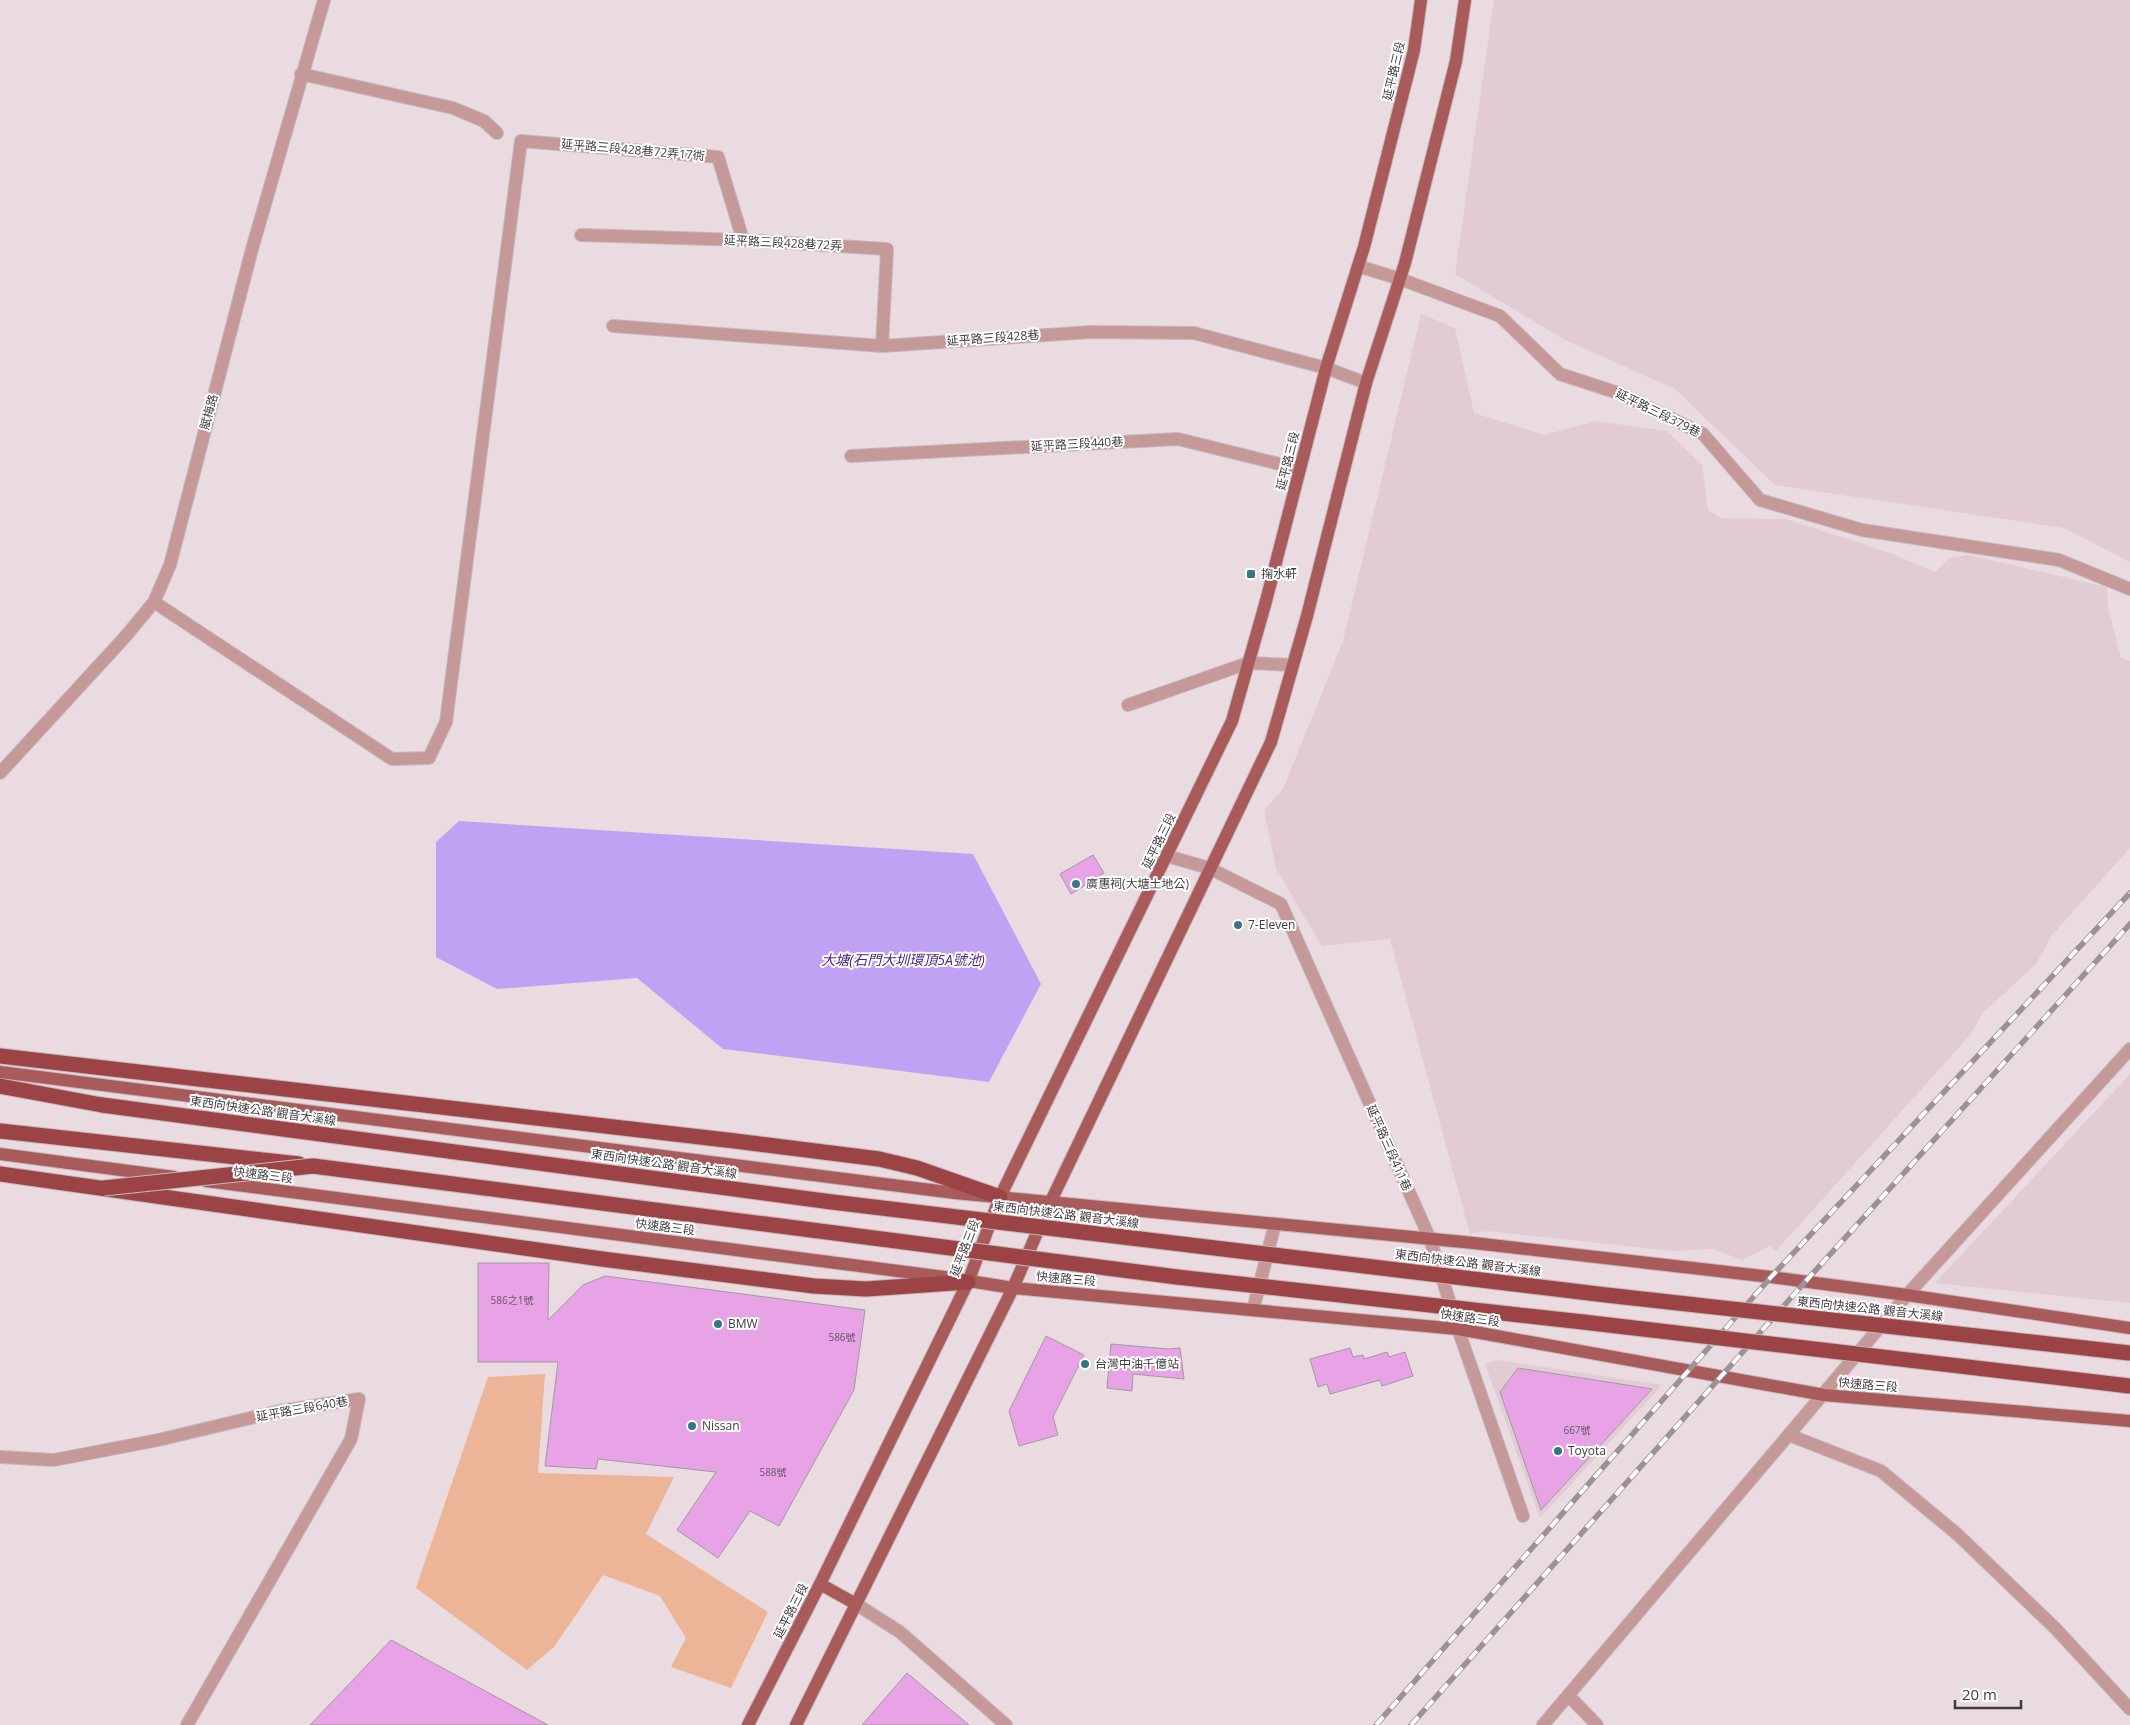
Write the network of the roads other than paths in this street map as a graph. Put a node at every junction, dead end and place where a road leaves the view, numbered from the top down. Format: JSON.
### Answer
{"nodes":[{"id":1,"x":324,"y":0,"type":"edge"},
{"id":2,"x":1421,"y":0,"type":"edge"},
{"id":3,"x":1465,"y":0,"type":"edge"},
{"id":4,"x":301,"y":74,"type":"junction"},
{"id":5,"x":497,"y":133,"type":"dead end"},
{"id":6,"x":581,"y":235,"type":"dead end"},
{"id":7,"x":743,"y":240,"type":"junction"},
{"id":8,"x":1358,"y":266,"type":"junction"},
{"id":9,"x":1400,"y":279,"type":"junction"},
{"id":10,"x":613,"y":326,"type":"dead end"},
{"id":11,"x":882,"y":346,"type":"junction"},
{"id":12,"x":1326,"y":368,"type":"junction"},
{"id":13,"x":1366,"y":383,"type":"junction"},
{"id":14,"x":851,"y":456,"type":"dead end"},
{"id":15,"x":1300,"y":469,"type":"junction"},
{"id":16,"x":2130,"y":589,"type":"edge"},
{"id":17,"x":154,"y":602,"type":"junction"},
{"id":18,"x":1248,"y":663,"type":"junction"},
{"id":19,"x":1293,"y":664,"type":"junction"},
{"id":20,"x":1128,"y":705,"type":"dead end"},
{"id":21,"x":0,"y":773,"type":"edge"},
{"id":22,"x":1167,"y":856,"type":"junction"},
{"id":23,"x":1209,"y":868,"type":"junction"},
{"id":24,"x":2130,"y":1049,"type":"edge"},
{"id":25,"x":0,"y":1056,"type":"edge"},
{"id":26,"x":0,"y":1072,"type":"edge"},
{"id":27,"x":0,"y":1086,"type":"edge"},
{"id":28,"x":0,"y":1094,"type":"edge"},
{"id":29,"x":102,"y":1105,"type":"junction"},
{"id":30,"x":0,"y":1131,"type":"edge"},
{"id":31,"x":0,"y":1154,"type":"edge"},
{"id":32,"x":313,"y":1166,"type":"junction"},
{"id":33,"x":0,"y":1174,"type":"edge"},
{"id":34,"x":104,"y":1188,"type":"junction"},
{"id":35,"x":1000,"y":1197,"type":"junction"},
{"id":36,"x":1050,"y":1202,"type":"junction"},
{"id":37,"x":1274,"y":1224,"type":"junction"},
{"id":38,"x":1430,"y":1239,"type":"junction"},
{"id":39,"x":968,"y":1282,"type":"junction"},
{"id":40,"x":1013,"y":1288,"type":"junction"},
{"id":41,"x":1907,"y":1295,"type":"junction"},
{"id":42,"x":1253,"y":1310,"type":"junction"},
{"id":43,"x":2130,"y":1328,"type":"edge"},
{"id":44,"x":1458,"y":1329,"type":"junction"},
{"id":45,"x":2130,"y":1354,"type":"edge"},
{"id":46,"x":2130,"y":1386,"type":"edge"},
{"id":47,"x":1824,"y":1395,"type":"junction"},
{"id":48,"x":2130,"y":1421,"type":"edge"},
{"id":49,"x":1789,"y":1435,"type":"junction"},
{"id":50,"x":0,"y":1457,"type":"edge"},
{"id":51,"x":1523,"y":1516,"type":"dead end"},
{"id":52,"x":820,"y":1584,"type":"junction"},
{"id":53,"x":856,"y":1604,"type":"junction"},
{"id":54,"x":1568,"y":1695,"type":"junction"},
{"id":55,"x":2130,"y":1708,"type":"edge"},
{"id":56,"x":187,"y":1725,"type":"edge"},
{"id":57,"x":748,"y":1725,"type":"edge"},
{"id":58,"x":796,"y":1725,"type":"edge"},
{"id":59,"x":1006,"y":1725,"type":"edge"},
{"id":60,"x":1543,"y":1725,"type":"edge"},
{"id":61,"x":1597,"y":1725,"type":"edge"}],
"edges":[{"from":1,"to":4,"type":"street","name":"賦梅路"},
{"from":2,"to":8,"type":"main road","name":"延平路三段"},
{"from":3,"to":9,"type":"main road"},
{"from":4,"to":5,"type":"street"},
{"from":4,"to":17,"type":"street","name":"賦梅路"},
{"from":6,"to":7,"type":"street","name":"延平路三段428巷72弄"},
{"from":7,"to":11,"type":"street","name":"延平路三段428巷72弄"},
{"from":7,"to":17,"type":"street","name":"延平路三段428巷72弄17衖"},
{"from":8,"to":9,"type":"street","name":"延平路三段379巷"},
{"from":8,"to":12,"type":"main road","name":"延平路三段"},
{"from":9,"to":13,"type":"main road"},
{"from":9,"to":16,"type":"street","name":"延平路三段379巷"},
{"from":10,"to":11,"type":"street","name":"延平路三段428巷"},
{"from":11,"to":12,"type":"street","name":"延平路三段428巷"},
{"from":12,"to":13,"type":"street","name":"延平路三段428巷"},
{"from":12,"to":15,"type":"main road","name":"延平路三段"},
{"from":13,"to":19,"type":"main road"},
{"from":14,"to":15,"type":"street","name":"延平路三段440巷"},
{"from":15,"to":18,"type":"main road","name":"延平路三段"},
{"from":17,"to":21,"type":"street","name":"賦梅路"},
{"from":18,"to":19,"type":"street"},
{"from":18,"to":20,"type":"street"},
{"from":18,"to":22,"type":"main road","name":"延平路三段"},
{"from":19,"to":23,"type":"main road"},
{"from":22,"to":23,"type":"street","name":"延平路三段411巷"},
{"from":22,"to":35,"type":"main road","name":"延平路三段"},
{"from":23,"to":36,"type":"main road"},
{"from":23,"to":38,"type":"street","name":"延平路三段411巷"},
{"from":24,"to":41,"type":"street"},
{"from":25,"to":35,"type":"highway"},
{"from":26,"to":35,"type":"main road"},
{"from":27,"to":29,"type":"highway"},
{"from":28,"to":29,"type":"highway","name":"東西向快速公路 觀音大溪線"},
{"from":29,"to":45,"type":"highway","name":"東西向快速公路 觀音大溪線","bridge":true},
{"from":30,"to":32,"type":"highway","bridge":true},
{"from":31,"to":39,"type":"main road","name":"快速路三段"},
{"from":32,"to":34,"type":"highway","bridge":true},
{"from":32,"to":46,"type":"highway","bridge":true},
{"from":33,"to":34,"type":"highway"},
{"from":34,"to":39,"type":"highway","bridge":true},
{"from":35,"to":36,"type":"main road"},
{"from":35,"to":39,"type":"main road","name":"延平路三段"},
{"from":36,"to":37,"type":"main road"},
{"from":36,"to":40,"type":"main road"},
{"from":37,"to":38,"type":"main road"},
{"from":37,"to":42,"type":"street"},
{"from":38,"to":41,"type":"main road"},
{"from":38,"to":44,"type":"street","name":"延平路三段411巷"},
{"from":39,"to":40,"type":"main road","name":"快速路三段"},
{"from":39,"to":52,"type":"main road","name":"延平路三段"},
{"from":40,"to":42,"type":"main road","name":"快速路三段"},
{"from":40,"to":53,"type":"main road"},
{"from":41,"to":43,"type":"main road"},
{"from":41,"to":47,"type":"street"},
{"from":42,"to":44,"type":"main road","name":"快速路三段"},
{"from":44,"to":47,"type":"main road","name":"快速路三段"},
{"from":44,"to":51,"type":"street","name":"延平路三段411巷"},
{"from":47,"to":48,"type":"main road","name":"快速路三段"},
{"from":47,"to":49,"type":"street"},
{"from":49,"to":54,"type":"street"},
{"from":49,"to":55,"type":"street"},
{"from":50,"to":56,"type":"street","name":"延平路三段640巷"},
{"from":52,"to":53,"type":"main road"},
{"from":52,"to":57,"type":"main road","name":"延平路三段"},
{"from":53,"to":58,"type":"main road"},
{"from":53,"to":59,"type":"street"},
{"from":54,"to":60,"type":"street"},
{"from":54,"to":61,"type":"street"}]}
